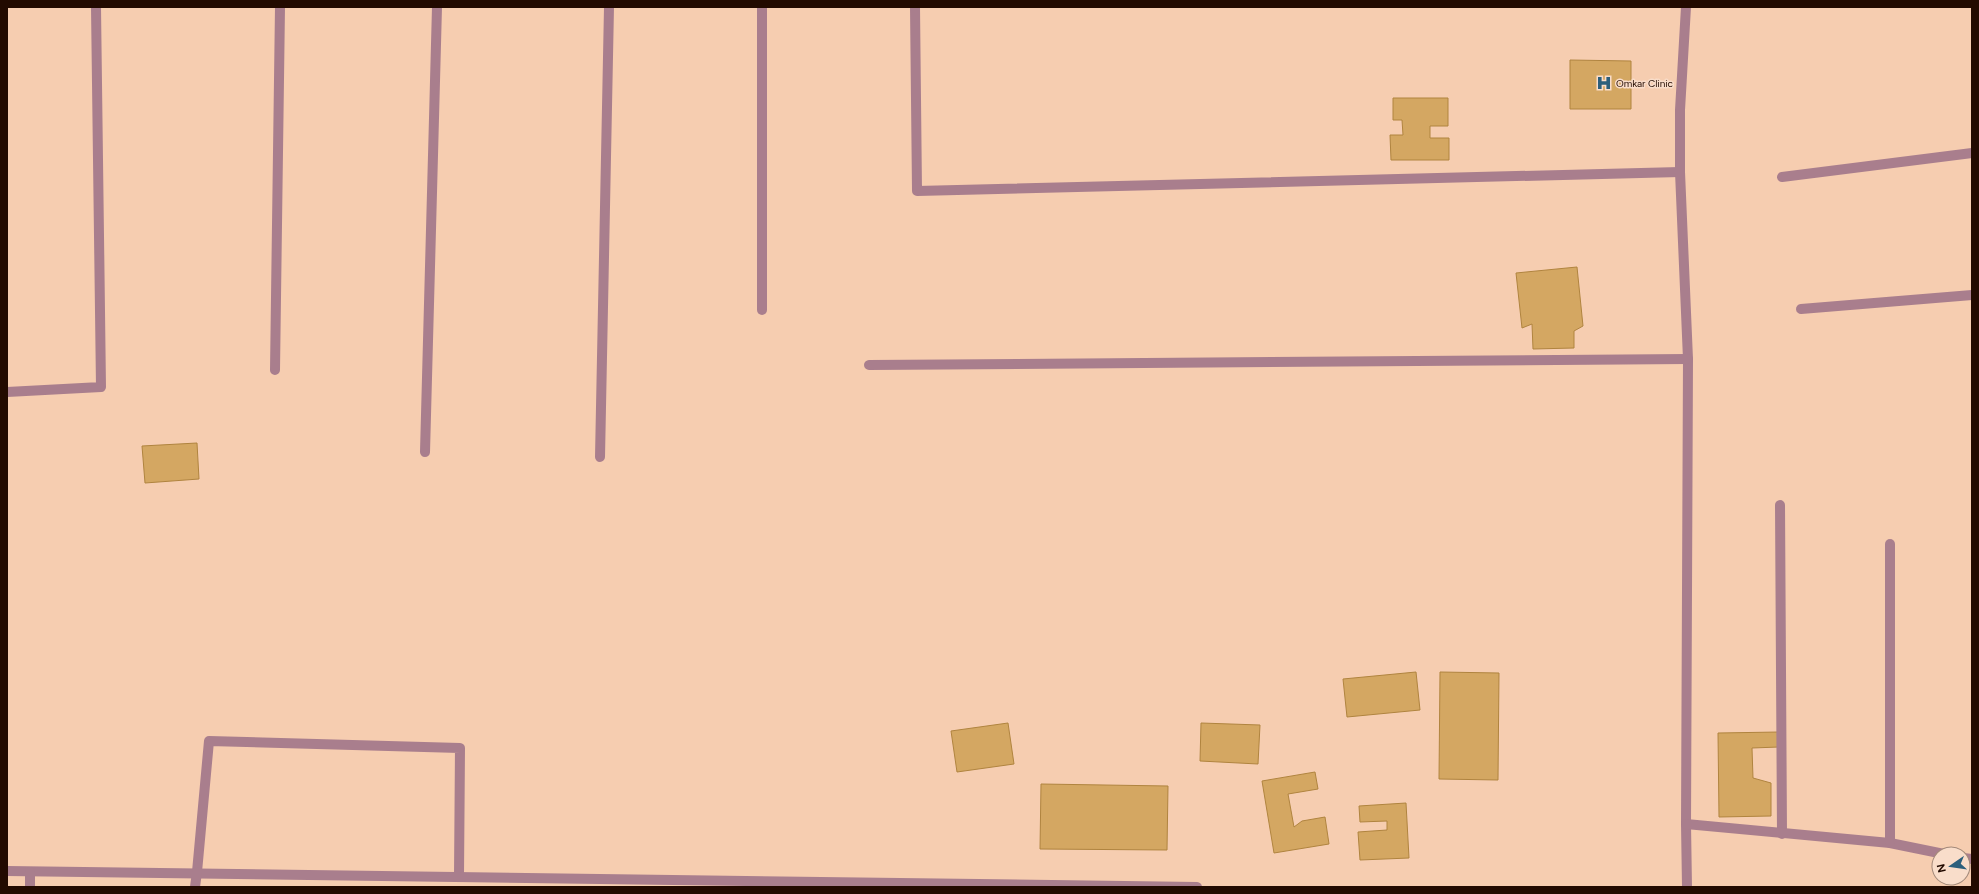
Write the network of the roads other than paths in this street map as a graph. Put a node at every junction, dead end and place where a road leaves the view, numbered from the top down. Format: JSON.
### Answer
{"nodes":[{"id":1,"x":96,"y":7,"type":"edge"},
{"id":2,"x":280,"y":7,"type":"edge"},
{"id":3,"x":437,"y":7,"type":"edge"},
{"id":4,"x":609,"y":7,"type":"edge"},
{"id":5,"x":762,"y":7,"type":"edge"},
{"id":6,"x":915,"y":7,"type":"edge"},
{"id":7,"x":1686,"y":7,"type":"edge"},
{"id":8,"x":1972,"y":154,"type":"edge"},
{"id":9,"x":1680,"y":172,"type":"junction"},
{"id":10,"x":1782,"y":177,"type":"dead end"},
{"id":11,"x":1972,"y":295,"type":"edge"},
{"id":12,"x":1801,"y":309,"type":"dead end"},
{"id":13,"x":762,"y":310,"type":"dead end"},
{"id":14,"x":1688,"y":359,"type":"junction"},
{"id":15,"x":869,"y":365,"type":"dead end"},
{"id":16,"x":275,"y":370,"type":"dead end"},
{"id":17,"x":7,"y":392,"type":"edge"},
{"id":18,"x":425,"y":452,"type":"dead end"},
{"id":19,"x":600,"y":457,"type":"dead end"},
{"id":20,"x":1780,"y":505,"type":"dead end"},
{"id":21,"x":1890,"y":544,"type":"dead end"},
{"id":22,"x":1686,"y":824,"type":"junction"},
{"id":23,"x":1782,"y":834,"type":"junction"},
{"id":24,"x":1890,"y":843,"type":"junction"},
{"id":25,"x":1931,"y":851,"type":"edge"},
{"id":26,"x":7,"y":871,"type":"edge"},
{"id":27,"x":30,"y":872,"type":"junction"},
{"id":28,"x":196,"y":872,"type":"junction"},
{"id":29,"x":459,"y":876,"type":"junction"},
{"id":30,"x":526,"y":882,"type":"edge"},
{"id":31,"x":876,"y":885,"type":"edge"},
{"id":32,"x":30,"y":887,"type":"edge"},
{"id":33,"x":196,"y":887,"type":"edge"},
{"id":34,"x":1196,"y":887,"type":"edge"},
{"id":35,"x":1687,"y":887,"type":"edge"}],
"edges":[{"from":1,"to":17,"type":"street"},
{"from":2,"to":16,"type":"street"},
{"from":3,"to":18,"type":"street"},
{"from":4,"to":19,"type":"street"},
{"from":5,"to":13,"type":"street"},
{"from":6,"to":9,"type":"street"},
{"from":7,"to":9,"type":"street"},
{"from":8,"to":10,"type":"street"},
{"from":9,"to":14,"type":"street"},
{"from":11,"to":12,"type":"street"},
{"from":14,"to":15,"type":"street"},
{"from":14,"to":22,"type":"street"},
{"from":20,"to":23,"type":"street"},
{"from":21,"to":24,"type":"street"},
{"from":22,"to":23,"type":"street"},
{"from":22,"to":35,"type":"street"},
{"from":23,"to":24,"type":"street"},
{"from":24,"to":25,"type":"street"},
{"from":26,"to":27,"type":"street"},
{"from":27,"to":28,"type":"street"},
{"from":27,"to":32,"type":"street"},
{"from":28,"to":29,"type":"street"},
{"from":28,"to":29,"type":"street"},
{"from":28,"to":33,"type":"street"},
{"from":29,"to":30,"type":"street"},
{"from":30,"to":31,"type":"street"},
{"from":31,"to":34,"type":"street"}]}
